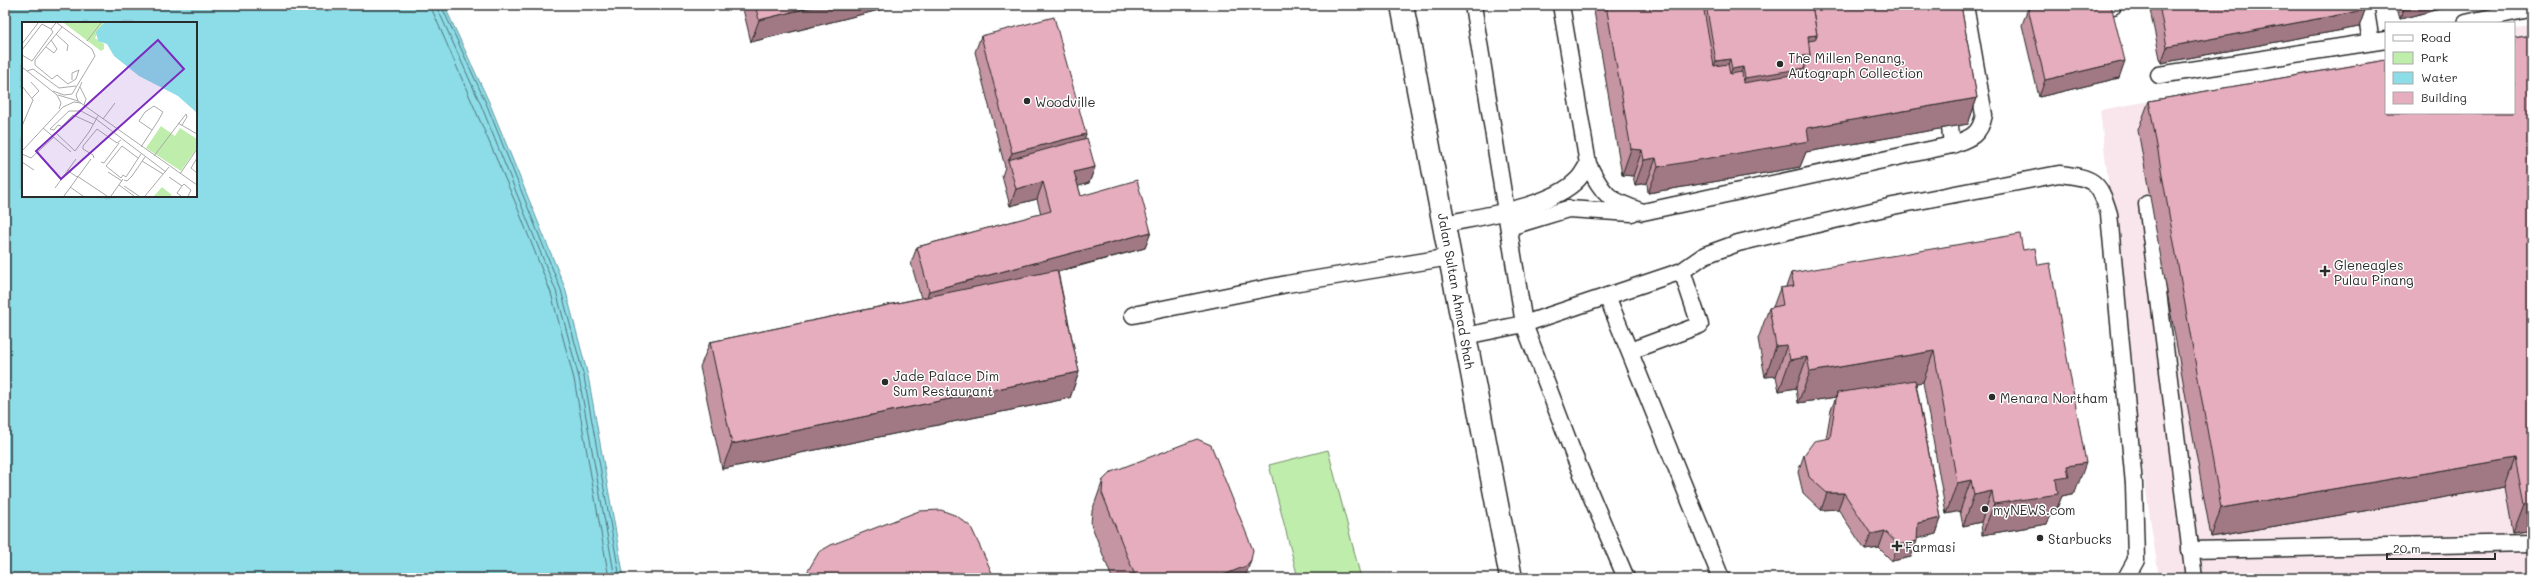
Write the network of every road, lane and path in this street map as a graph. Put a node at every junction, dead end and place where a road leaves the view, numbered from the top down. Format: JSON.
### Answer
{"nodes":[{"id":1,"x":1402,"y":5,"type":"edge"},
{"id":2,"x":1473,"y":5,"type":"edge"},
{"id":3,"x":1561,"y":5,"type":"edge"},
{"id":4,"x":1966,"y":5,"type":"edge"},
{"id":5,"x":2365,"y":5,"type":"edge"},
{"id":6,"x":2532,"y":8,"type":"edge"},
{"id":7,"x":2470,"y":22,"type":"edge"},
{"id":8,"x":2379,"y":41,"type":"edge"},
{"id":9,"x":2159,"y":75,"type":"dead end"},
{"id":10,"x":1950,"y":127,"type":"edge"},
{"id":11,"x":1952,"y":145,"type":"junction"},
{"id":12,"x":1588,"y":164,"type":"junction"},
{"id":13,"x":2147,"y":204,"type":"dead end"},
{"id":14,"x":1506,"y":211,"type":"junction"},
{"id":15,"x":1643,"y":212,"type":"junction"},
{"id":16,"x":1445,"y":224,"type":"junction"},
{"id":17,"x":1509,"y":227,"type":"junction"},
{"id":18,"x":1450,"y":257,"type":"junction"},
{"id":19,"x":1682,"y":271,"type":"junction"},
{"id":20,"x":1607,"y":296,"type":"junction"},
{"id":21,"x":1133,"y":314,"type":"dead end"},
{"id":22,"x":1524,"y":324,"type":"junction"},
{"id":23,"x":1465,"y":336,"type":"junction"},
{"id":24,"x":1630,"y":351,"type":"junction"},
{"id":25,"x":2532,"y":543,"type":"edge"},
{"id":26,"x":2190,"y":550,"type":"junction"},
{"id":27,"x":2136,"y":560,"type":"junction"},
{"id":28,"x":1511,"y":578,"type":"edge"},
{"id":29,"x":1626,"y":578,"type":"edge"},
{"id":30,"x":1721,"y":578,"type":"edge"},
{"id":31,"x":2126,"y":578,"type":"edge"},
{"id":32,"x":2136,"y":578,"type":"edge"},
{"id":33,"x":2194,"y":578,"type":"edge"}],
"edges":[{"from":1,"to":16,"type":"main road","name":"Jalan Sultan Ahmad Shah"},
{"from":2,"to":14,"type":"lane"},
{"from":3,"to":12,"type":"lane"},
{"from":4,"to":11,"type":"lane"},
{"from":5,"to":8,"type":"lane"},
{"from":6,"to":7,"type":"lane"},
{"from":8,"to":9,"type":"lane"},
{"from":10,"to":11,"type":"lane"},
{"from":11,"to":15,"type":"lane"},
{"from":12,"to":14,"type":"lane"},
{"from":12,"to":15,"type":"lane"},
{"from":13,"to":26,"type":"lane"},
{"from":14,"to":16,"type":"lane"},
{"from":14,"to":17,"type":"lane"},
{"from":15,"to":17,"type":"lane"},
{"from":16,"to":18,"type":"main road","name":"Jalan Sultan Ahmad Shah"},
{"from":17,"to":22,"type":"lane"},
{"from":18,"to":21,"type":"lane"},
{"from":18,"to":23,"type":"main road","name":"Jalan Sultan Ahmad Shah"},
{"from":19,"to":20,"type":"lane"},
{"from":19,"to":24,"type":"lane"},
{"from":19,"to":27,"type":"lane"},
{"from":20,"to":22,"type":"lane"},
{"from":20,"to":24,"type":"lane"},
{"from":22,"to":23,"type":"lane"},
{"from":22,"to":29,"type":"lane"},
{"from":23,"to":28,"type":"main road","name":"Jalan Sultan Ahmad Shah"},
{"from":24,"to":30,"type":"lane"},
{"from":25,"to":26,"type":"lane"},
{"from":26,"to":33,"type":"lane"},
{"from":27,"to":31,"type":"lane"},
{"from":27,"to":32,"type":"lane"}]}
